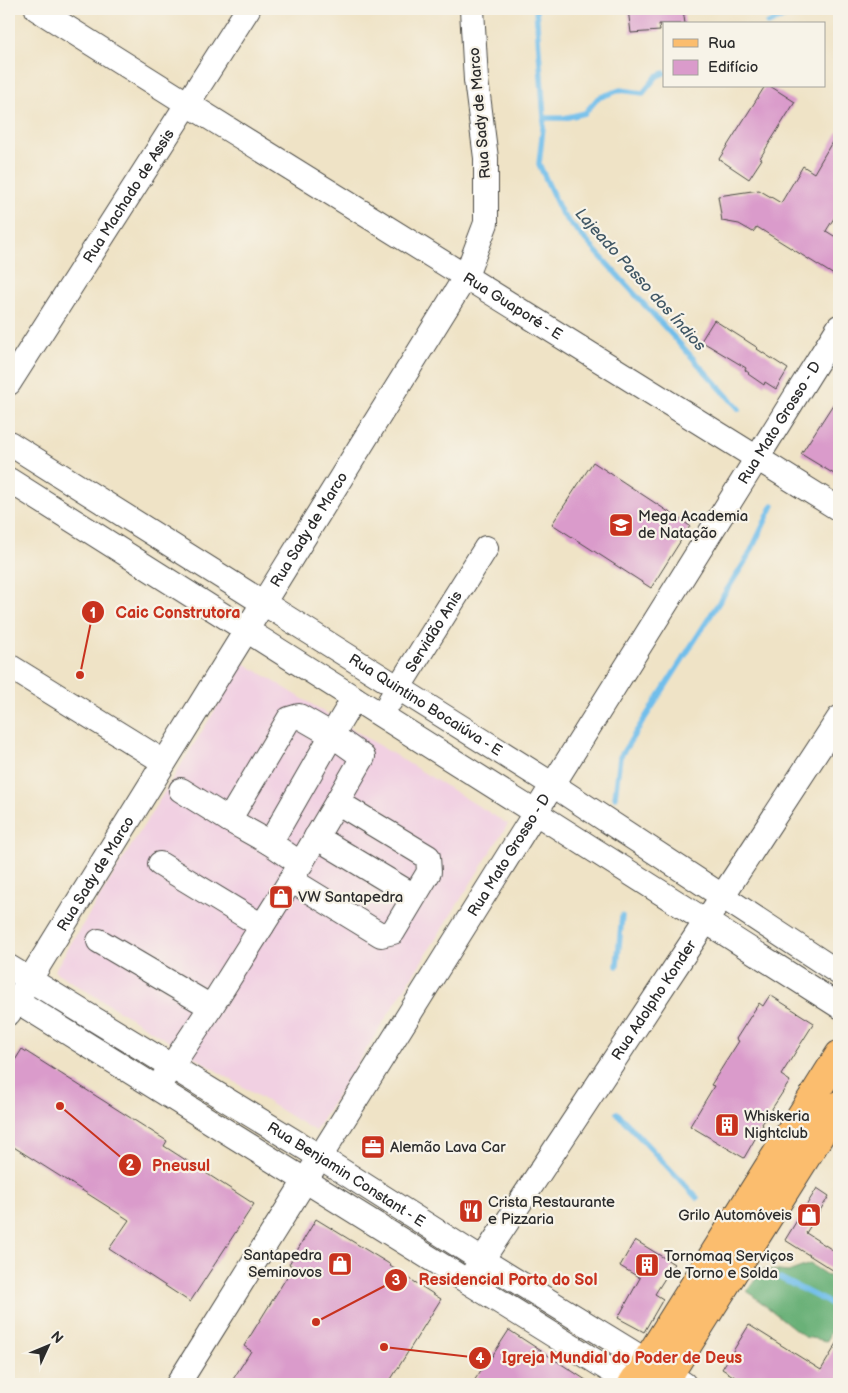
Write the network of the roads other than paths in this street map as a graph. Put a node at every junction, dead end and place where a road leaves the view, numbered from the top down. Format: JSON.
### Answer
{"nodes":[{"id":1,"x":37,"y":9,"type":"edge"},
{"id":2,"x":248,"y":9,"type":"edge"},
{"id":3,"x":472,"y":9,"type":"edge"},
{"id":4,"x":188,"y":104,"type":"junction"},
{"id":5,"x":466,"y":276,"type":"junction"},
{"id":6,"x":839,"y":327,"type":"edge"},
{"id":7,"x":9,"y":382,"type":"edge"},
{"id":8,"x":9,"y":443,"type":"edge"},
{"id":9,"x":758,"y":458,"type":"junction"},
{"id":10,"x":9,"y":480,"type":"edge"},
{"id":11,"x":839,"y":509,"type":"edge"},
{"id":12,"x":127,"y":518,"type":"junction"},
{"id":13,"x":110,"y":545,"type":"junction"},
{"id":14,"x":486,"y":548,"type":"dead end"},
{"id":15,"x":263,"y":603,"type":"junction"},
{"id":16,"x":246,"y":630,"type":"junction"},
{"id":17,"x":9,"y":666,"type":"edge"},
{"id":18,"x":398,"y":688,"type":"junction"},
{"id":19,"x":354,"y":698,"type":"junction"},
{"id":20,"x":381,"y":715,"type":"junction"},
{"id":21,"x":839,"y":718,"type":"edge"},
{"id":22,"x":332,"y":735,"type":"junction"},
{"id":23,"x":164,"y":762,"type":"junction"},
{"id":24,"x":553,"y":785,"type":"junction"},
{"id":25,"x":181,"y":790,"type":"dead end"},
{"id":26,"x":337,"y":802,"type":"junction"},
{"id":27,"x":536,"y":813,"type":"junction"},
{"id":28,"x":229,"y":820,"type":"junction"},
{"id":29,"x":316,"y":837,"type":"junction"},
{"id":30,"x":270,"y":843,"type":"junction"},
{"id":31,"x":160,"y":864,"type":"dead end"},
{"id":32,"x":296,"y":872,"type":"junction"},
{"id":33,"x":414,"y":896,"type":"junction"},
{"id":34,"x":723,"y":896,"type":"junction"},
{"id":35,"x":706,"y":921,"type":"junction"},
{"id":36,"x":262,"y":926,"type":"junction"},
{"id":37,"x":99,"y":941,"type":"dead end"},
{"id":38,"x":9,"y":967,"type":"edge"},
{"id":39,"x":839,"y":973,"type":"edge"},
{"id":40,"x":29,"y":980,"type":"junction"},
{"id":41,"x":11,"y":1003,"type":"edge"},
{"id":42,"x":839,"y":1006,"type":"edge"},
{"id":43,"x":210,"y":1007,"type":"junction"},
{"id":44,"x":839,"y":1056,"type":"edge"},
{"id":45,"x":171,"y":1066,"type":"junction"},
{"id":46,"x":157,"y":1089,"type":"junction"},
{"id":47,"x":839,"y":1105,"type":"edge"},
{"id":48,"x":320,"y":1157,"type":"junction"},
{"id":49,"x":305,"y":1180,"type":"junction"},
{"id":50,"x":482,"y":1260,"type":"junction"},
{"id":51,"x":467,"y":1282,"type":"junction"},
{"id":52,"x":666,"y":1376,"type":"edge"},
{"id":53,"x":178,"y":1384,"type":"edge"},
{"id":54,"x":632,"y":1384,"type":"edge"}],
"edges":[{"from":1,"to":4,"type":"street","name":"Rua Guaporé - E"},
{"from":2,"to":4,"type":"street","name":"Rua Machado de Assis"},
{"from":3,"to":5,"type":"street","name":"Rua Sady de Marco"},
{"from":4,"to":5,"type":"street","name":"Rua Guaporé - E"},
{"from":4,"to":7,"type":"street","name":"Rua Machado de Assis"},
{"from":5,"to":9,"type":"street","name":"Rua Guaporé - E"},
{"from":5,"to":15,"type":"street","name":"Rua Sady de Marco"},
{"from":6,"to":9,"type":"street","name":"Rua Mato Grosso - D"},
{"from":8,"to":12,"type":"street","name":"Rua Quintino Bocaiúva - E"},
{"from":9,"to":11,"type":"street","name":"Rua Guaporé - E"},
{"from":9,"to":24,"type":"street","name":"Rua Mato Grosso - D"},
{"from":10,"to":13,"type":"street"},
{"from":12,"to":13,"type":"street"},
{"from":12,"to":15,"type":"street","name":"Rua Quintino Bocaiúva - E"},
{"from":13,"to":16,"type":"street"},
{"from":14,"to":18,"type":"street","name":"Servidão Anis"},
{"from":15,"to":16,"type":"street","name":"Rua Sady de Marco"},
{"from":15,"to":18,"type":"street","name":"Rua Quintino Bocaiúva - E"},
{"from":16,"to":19,"type":"street"},
{"from":16,"to":23,"type":"street","name":"Rua Sady de Marco"},
{"from":17,"to":23,"type":"street"},
{"from":18,"to":20,"type":"street","name":"Servidão Anis"},
{"from":18,"to":24,"type":"street","name":"Rua Quintino Bocaiúva - E"},
{"from":19,"to":20,"type":"street"},
{"from":19,"to":22,"type":"street"},
{"from":20,"to":27,"type":"street"},
{"from":21,"to":34,"type":"street","name":"Rua Adolpho Konder"},
{"from":22,"to":26,"type":"street"},
{"from":22,"to":28,"type":"street"},
{"from":22,"to":30,"type":"street"},
{"from":23,"to":40,"type":"street","name":"Rua Sady de Marco"},
{"from":24,"to":27,"type":"street","name":"Rua Mato Grosso - D"},
{"from":24,"to":34,"type":"street","name":"Rua Quintino Bocaiúva - E"},
{"from":25,"to":28,"type":"street"},
{"from":26,"to":29,"type":"street"},
{"from":26,"to":33,"type":"street"},
{"from":27,"to":35,"type":"street"},
{"from":27,"to":48,"type":"street","name":"Rua Mato Grosso - D"},
{"from":28,"to":30,"type":"street"},
{"from":29,"to":32,"type":"street"},
{"from":29,"to":33,"type":"street"},
{"from":30,"to":32,"type":"street"},
{"from":31,"to":36,"type":"street"},
{"from":32,"to":33,"type":"street"},
{"from":32,"to":36,"type":"street"},
{"from":34,"to":35,"type":"street","name":"Rua Adolpho Konder"},
{"from":34,"to":39,"type":"street","name":"Rua Quintino Bocaiúva - E"},
{"from":35,"to":42,"type":"street"},
{"from":35,"to":50,"type":"street","name":"Rua Adolpho Konder"},
{"from":36,"to":43,"type":"street"},
{"from":37,"to":43,"type":"street"},
{"from":38,"to":40,"type":"street","name":"Rua Benjamin Constant - E"},
{"from":40,"to":41,"type":"street","name":"Rua Sady de Marco"},
{"from":40,"to":45,"type":"street","name":"Rua Benjamin Constant - E"},
{"from":41,"to":46,"type":"street","name":"Rua Benjamin Constant - E"},
{"from":43,"to":45,"type":"street"},
{"from":44,"to":52,"type":"main road"},
{"from":45,"to":46,"type":"street"},
{"from":45,"to":48,"type":"street","name":"Rua Benjamin Constant - E"},
{"from":46,"to":49,"type":"street","name":"Rua Benjamin Constant - E"},
{"from":47,"to":52,"type":"main road"},
{"from":48,"to":49,"type":"street","name":"Rua Mato Grosso - D"},
{"from":48,"to":50,"type":"street","name":"Rua Benjamin Constant - E"},
{"from":49,"to":51,"type":"street","name":"Rua Benjamin Constant - E"},
{"from":49,"to":53,"type":"street","name":"Rua Mato Grosso - D"},
{"from":50,"to":51,"type":"street","name":"Rua Adolpho Konder"},
{"from":50,"to":52,"type":"street","name":"Rua Benjamin Constant - E"},
{"from":51,"to":54,"type":"street","name":"Rua Benjamin Constant - E"},
{"from":52,"to":54,"type":"main road"}]}
